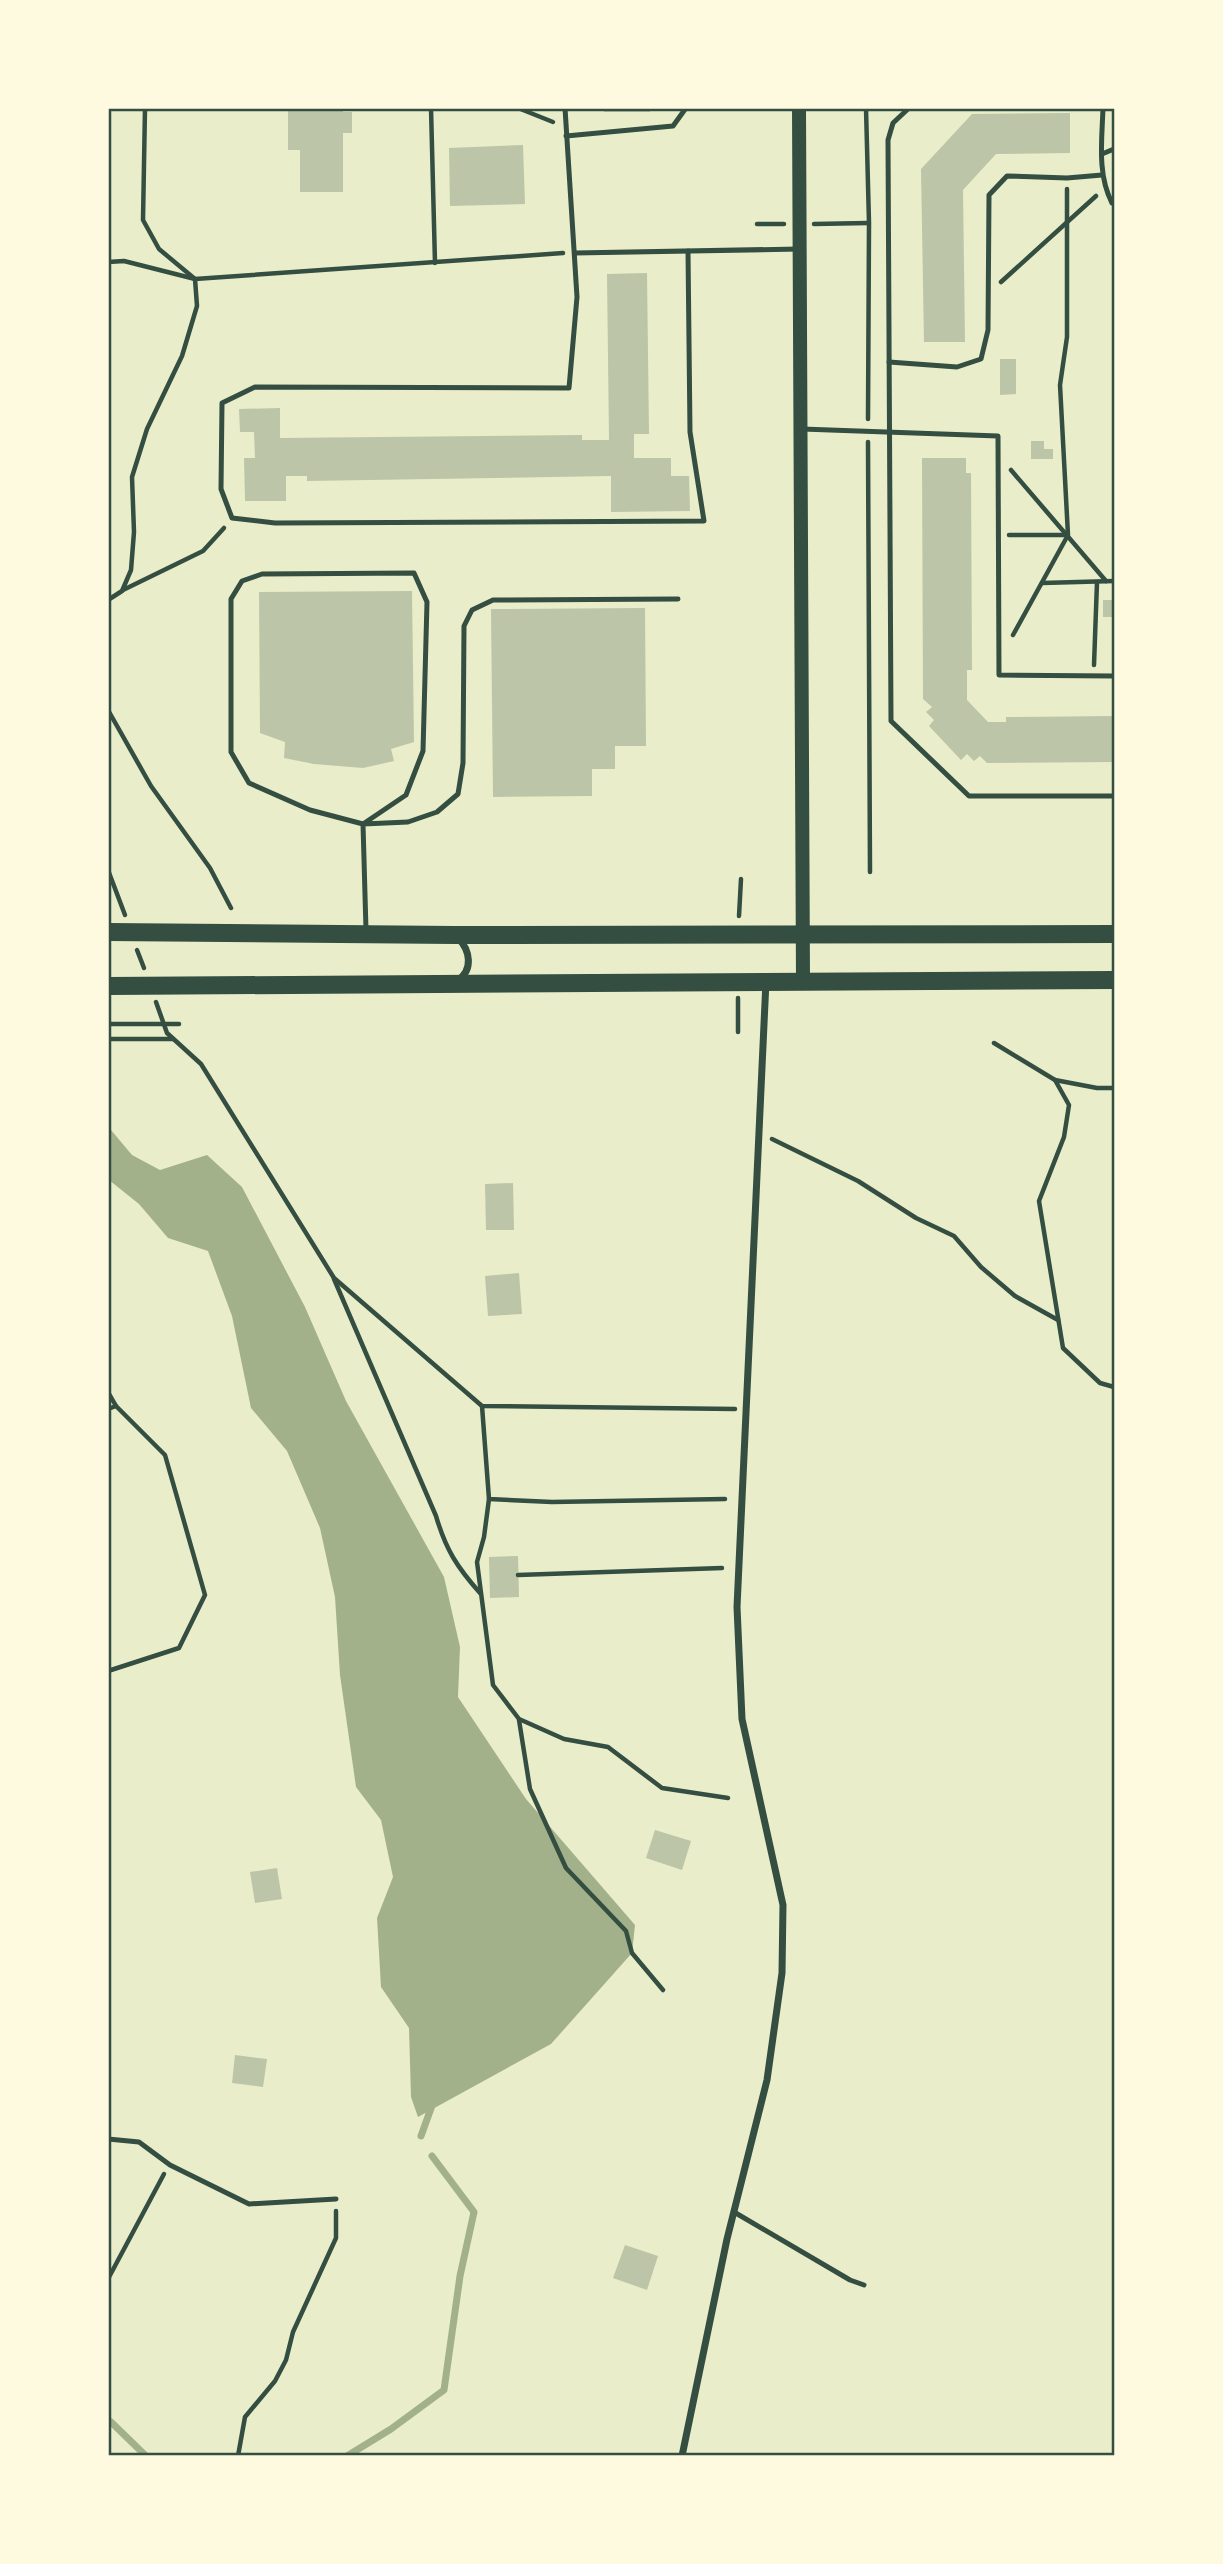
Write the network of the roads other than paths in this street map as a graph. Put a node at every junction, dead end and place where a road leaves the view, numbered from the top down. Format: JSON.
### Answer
{"nodes":[{"id":1,"x":565,"y":108,"type":"edge"},
{"id":2,"x":686,"y":108,"type":"edge"},
{"id":3,"x":799,"y":108,"type":"edge"},
{"id":4,"x":908,"y":108,"type":"edge"},
{"id":5,"x":1102,"y":108,"type":"edge"},
{"id":6,"x":566,"y":136,"type":"junction"},
{"id":7,"x":1115,"y":149,"type":"edge"},
{"id":8,"x":1102,"y":155,"type":"junction"},
{"id":9,"x":1102,"y":175,"type":"junction"},
{"id":10,"x":1112,"y":203,"type":"dead end"},
{"id":11,"x":799,"y":249,"type":"junction"},
{"id":12,"x":688,"y":251,"type":"junction"},
{"id":13,"x":575,"y":253,"type":"junction"},
{"id":14,"x":889,"y":362,"type":"junction"},
{"id":15,"x":800,"y":429,"type":"junction"},
{"id":16,"x":890,"y":431,"type":"junction"},
{"id":17,"x":678,"y":599,"type":"dead end"},
{"id":18,"x":1115,"y":676,"type":"edge"},
{"id":19,"x":1115,"y":796,"type":"edge"},
{"id":20,"x":363,"y":824,"type":"junction"},
{"id":21,"x":108,"y":932,"type":"edge"},
{"id":22,"x":366,"y":933,"type":"junction"},
{"id":23,"x":803,"y":934,"type":"junction"},
{"id":24,"x":1115,"y":934,"type":"edge"},
{"id":25,"x":455,"y":935,"type":"junction"},
{"id":26,"x":1115,"y":980,"type":"edge"},
{"id":27,"x":766,"y":981,"type":"junction"},
{"id":28,"x":803,"y":981,"type":"junction"},
{"id":29,"x":453,"y":983,"type":"junction"},
{"id":30,"x":108,"y":986,"type":"edge"},
{"id":31,"x":108,"y":2133,"type":"edge"},
{"id":32,"x":109,"y":2139,"type":"edge"},
{"id":33,"x":336,"y":2199,"type":"road end"},
{"id":34,"x":734,"y":2212,"type":"junction"},
{"id":35,"x":864,"y":2285,"type":"dead end"},
{"id":36,"x":682,"y":2455,"type":"edge"}],
"edges":[{"from":1,"to":6,"type":"lane"},
{"from":2,"to":6,"type":"lane"},
{"from":3,"to":11,"type":"main road"},
{"from":4,"to":14,"type":"lane"},
{"from":5,"to":8,"type":"lane"},
{"from":6,"to":13,"type":"lane"},
{"from":7,"to":8,"type":"lane"},
{"from":8,"to":9,"type":"lane"},
{"from":9,"to":10,"type":"lane"},
{"from":9,"to":14,"type":"lane"},
{"from":11,"to":12,"type":"lane"},
{"from":11,"to":15,"type":"main road"},
{"from":12,"to":13,"type":"lane"},
{"from":12,"to":13,"type":"lane"},
{"from":14,"to":16,"type":"lane"},
{"from":15,"to":16,"type":"lane"},
{"from":15,"to":23,"type":"main road"},
{"from":16,"to":18,"type":"lane"},
{"from":16,"to":19,"type":"lane"},
{"from":17,"to":20,"type":"lane"},
{"from":20,"to":20,"type":"lane"},
{"from":20,"to":22,"type":"lane"},
{"from":21,"to":22,"type":"main road"},
{"from":22,"to":25,"type":"main road"},
{"from":23,"to":24,"type":"main road"},
{"from":23,"to":25,"type":"main road"},
{"from":23,"to":28,"type":"main road"},
{"from":25,"to":29,"type":"street"},
{"from":26,"to":28,"type":"main road"},
{"from":27,"to":28,"type":"main road"},
{"from":27,"to":29,"type":"main road"},
{"from":27,"to":34,"type":"street"},
{"from":29,"to":30,"type":"main road"},
{"from":31,"to":32,"type":"lane"},
{"from":32,"to":33,"type":"lane"},
{"from":34,"to":35,"type":"lane"},
{"from":34,"to":36,"type":"street"}]}
